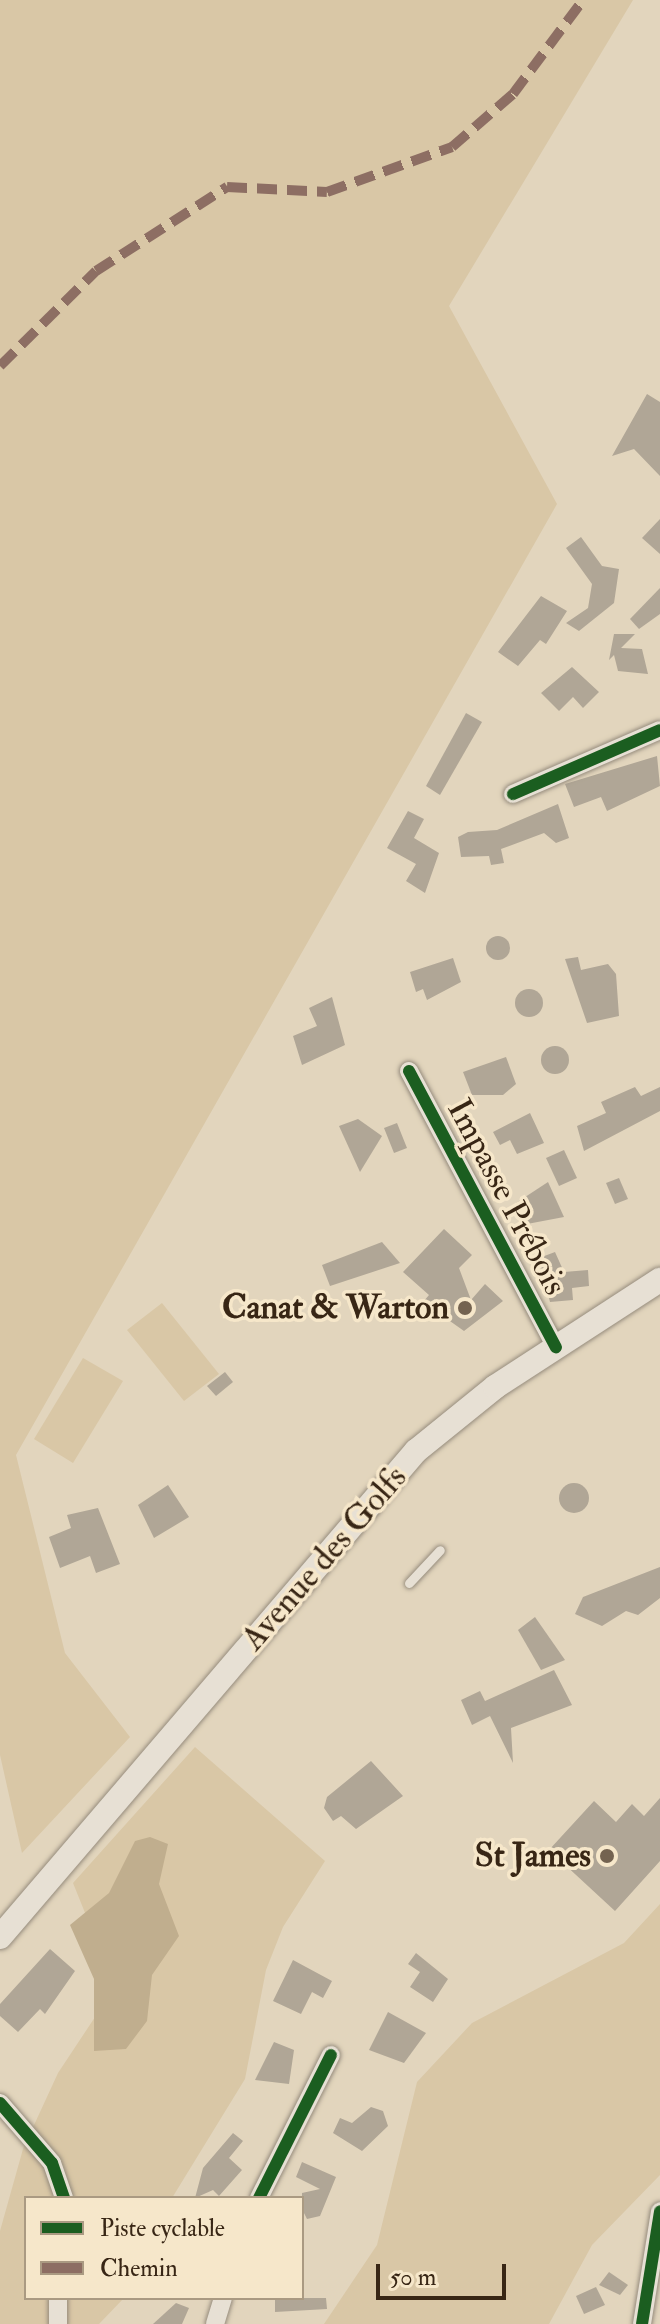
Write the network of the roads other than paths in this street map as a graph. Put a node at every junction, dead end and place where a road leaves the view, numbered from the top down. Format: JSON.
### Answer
{"nodes":[{"id":1,"x":660,"y":730,"type":"edge"},
{"id":2,"x":513,"y":794,"type":"dead end"},
{"id":3,"x":409,"y":1071,"type":"dead end"},
{"id":4,"x":660,"y":1280,"type":"edge"},
{"id":5,"x":556,"y":1347,"type":"junction"},
{"id":6,"x":440,"y":1550,"type":"dead end"},
{"id":7,"x":409,"y":1583,"type":"dead end"},
{"id":8,"x":36,"y":1889,"type":"junction"},
{"id":9,"x":0,"y":1922,"type":"edge"},
{"id":10,"x":0,"y":1937,"type":"edge"},
{"id":11,"x":331,"y":2055,"type":"dead end"},
{"id":12,"x":0,"y":2103,"type":"edge"},
{"id":13,"x":63,"y":2196,"type":"edge"},
{"id":14,"x":260,"y":2196,"type":"edge"},
{"id":15,"x":660,"y":2211,"type":"edge"},
{"id":16,"x":58,"y":2300,"type":"edge"},
{"id":17,"x":222,"y":2300,"type":"edge"},
{"id":18,"x":58,"y":2324,"type":"edge"},
{"id":19,"x":215,"y":2324,"type":"edge"},
{"id":20,"x":642,"y":2324,"type":"edge"}],
"edges":[{"from":1,"to":2,"type":"street"},
{"from":3,"to":5,"type":"street","name":"Impasse Prébois"},
{"from":4,"to":5,"type":"main road","name":"Avenue des Golfs"},
{"from":5,"to":8,"type":"main road","name":"Avenue des Golfs"},
{"from":6,"to":7,"type":"lane"},
{"from":8,"to":9,"type":"main road","name":"Avenue des Golfs"},
{"from":8,"to":10,"type":"main road","name":"Avenue des Golfs"},
{"from":11,"to":14,"type":"street"},
{"from":12,"to":13,"type":"street"},
{"from":15,"to":20,"type":"street"},
{"from":16,"to":18,"type":"street"},
{"from":17,"to":19,"type":"street"}]}
